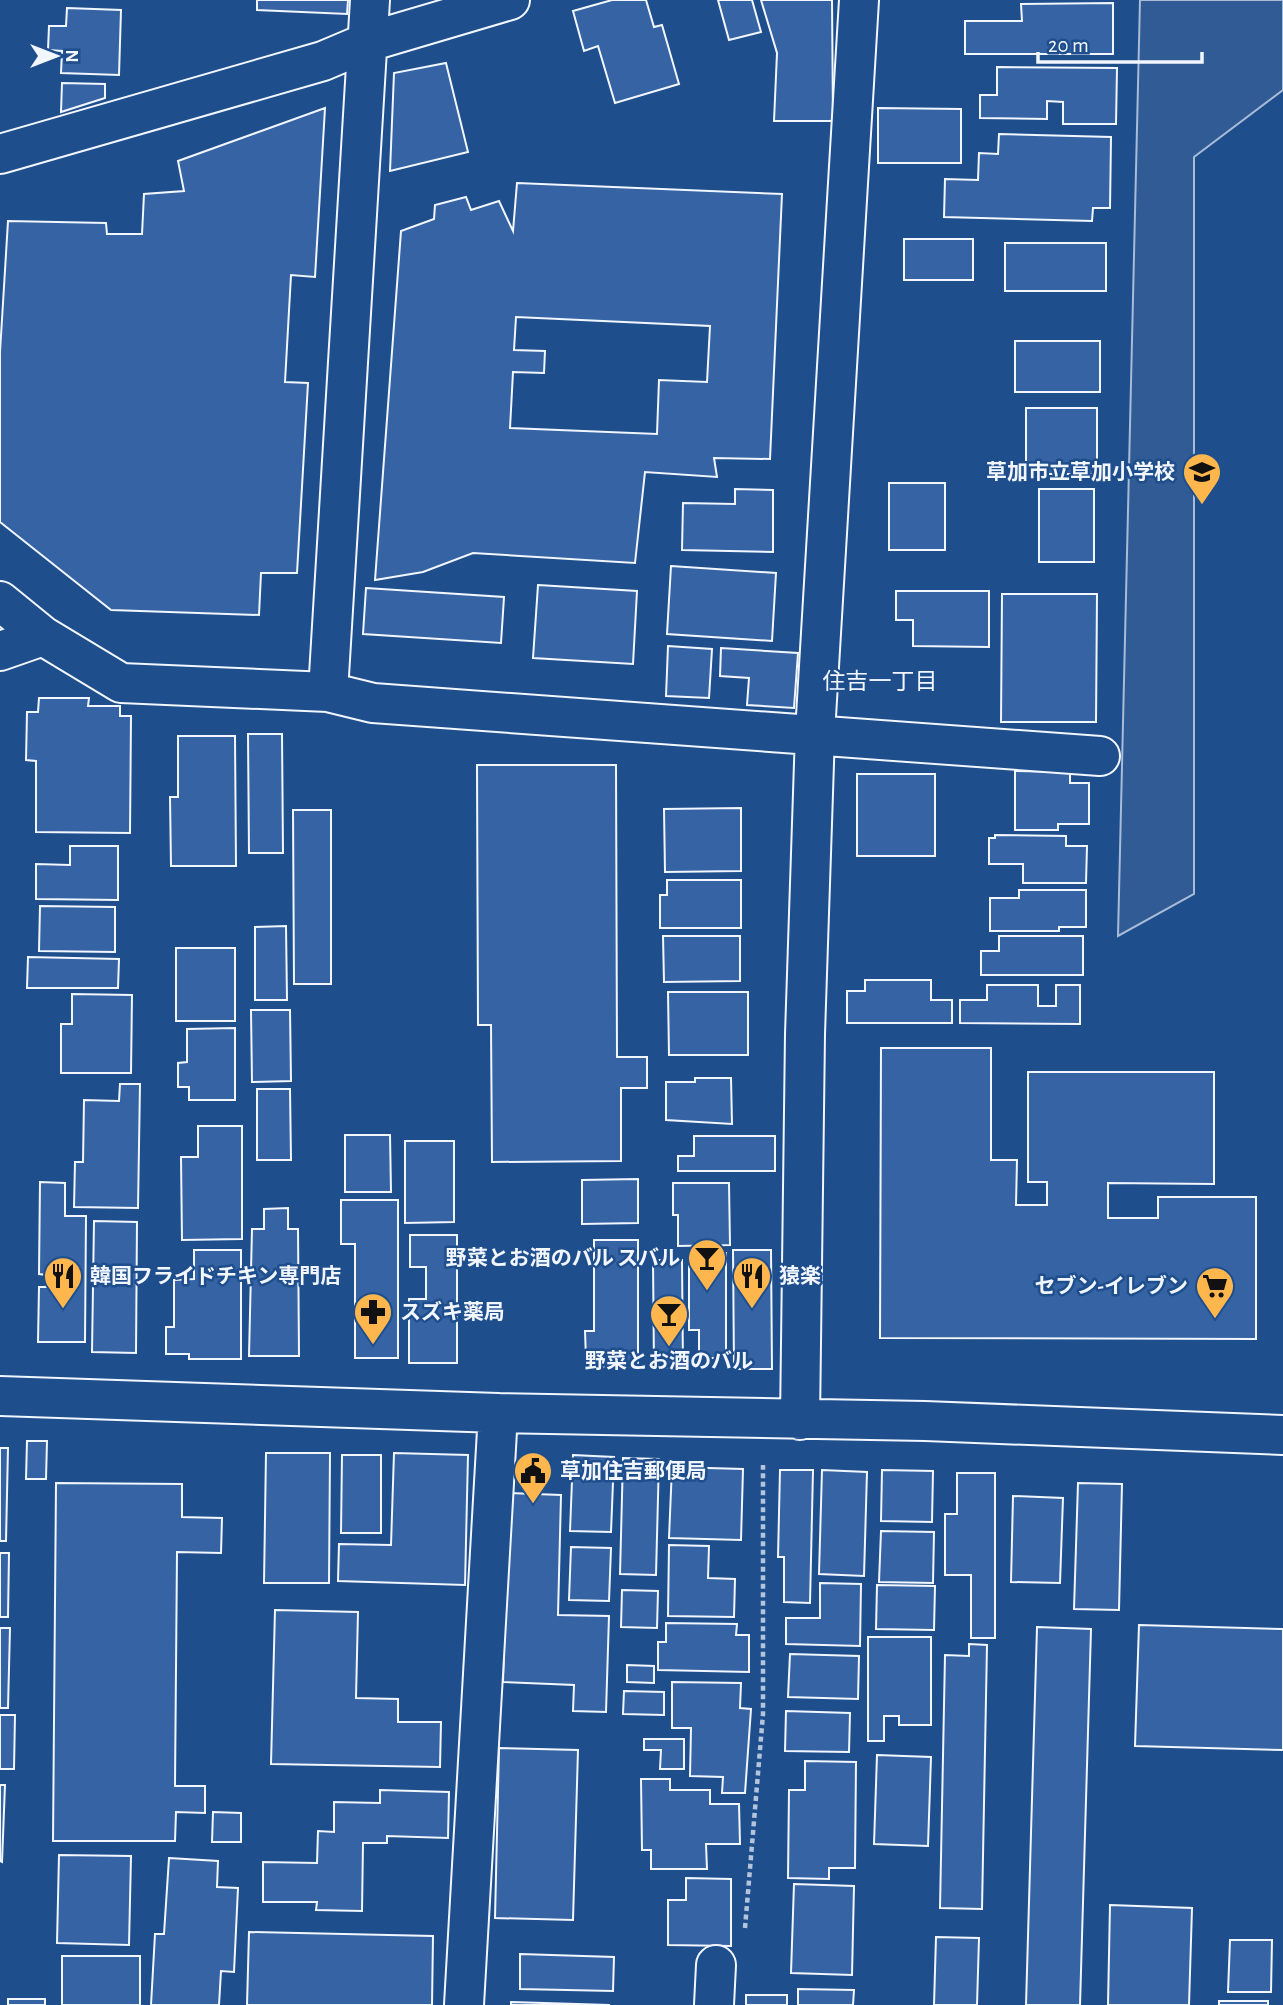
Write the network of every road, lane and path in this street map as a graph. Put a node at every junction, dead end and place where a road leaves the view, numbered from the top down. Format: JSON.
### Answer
{"nodes":[{"id":1,"x":370,"y":0,"type":"edge"},
{"id":2,"x":510,"y":0,"type":"edge"},
{"id":3,"x":859,"y":0,"type":"edge"},
{"id":4,"x":368,"y":42,"type":"junction"},
{"id":5,"x":0,"y":154,"type":"edge"},
{"id":6,"x":0,"y":601,"type":"edge"},
{"id":7,"x":43,"y":636,"type":"junction"},
{"id":8,"x":0,"y":651,"type":"edge"},
{"id":9,"x":328,"y":692,"type":"junction"},
{"id":10,"x":815,"y":733,"type":"junction"},
{"id":11,"x":1100,"y":756,"type":"dead end"},
{"id":12,"x":0,"y":1396,"type":"edge"},
{"id":13,"x":498,"y":1413,"type":"junction"},
{"id":14,"x":782,"y":1419,"type":"junction"},
{"id":15,"x":1283,"y":1435,"type":"edge"},
{"id":16,"x":716,"y":1965,"type":"joint"},
{"id":17,"x":464,"y":2005,"type":"edge"},
{"id":18,"x":714,"y":2005,"type":"edge"}],
"edges":[{"from":1,"to":4,"type":"street"},
{"from":2,"to":4,"type":"street"},
{"from":3,"to":10,"type":"street"},
{"from":4,"to":5,"type":"street"},
{"from":4,"to":9,"type":"street"},
{"from":6,"to":7,"type":"street"},
{"from":7,"to":8,"type":"street"},
{"from":7,"to":9,"type":"street"},
{"from":9,"to":10,"type":"street"},
{"from":10,"to":11,"type":"street"},
{"from":10,"to":14,"type":"street"},
{"from":12,"to":13,"type":"street"},
{"from":13,"to":14,"type":"street"},
{"from":13,"to":17,"type":"street"},
{"from":14,"to":15,"type":"street"},
{"from":14,"to":16,"type":"path"},
{"from":16,"to":18,"type":"street"}]}
